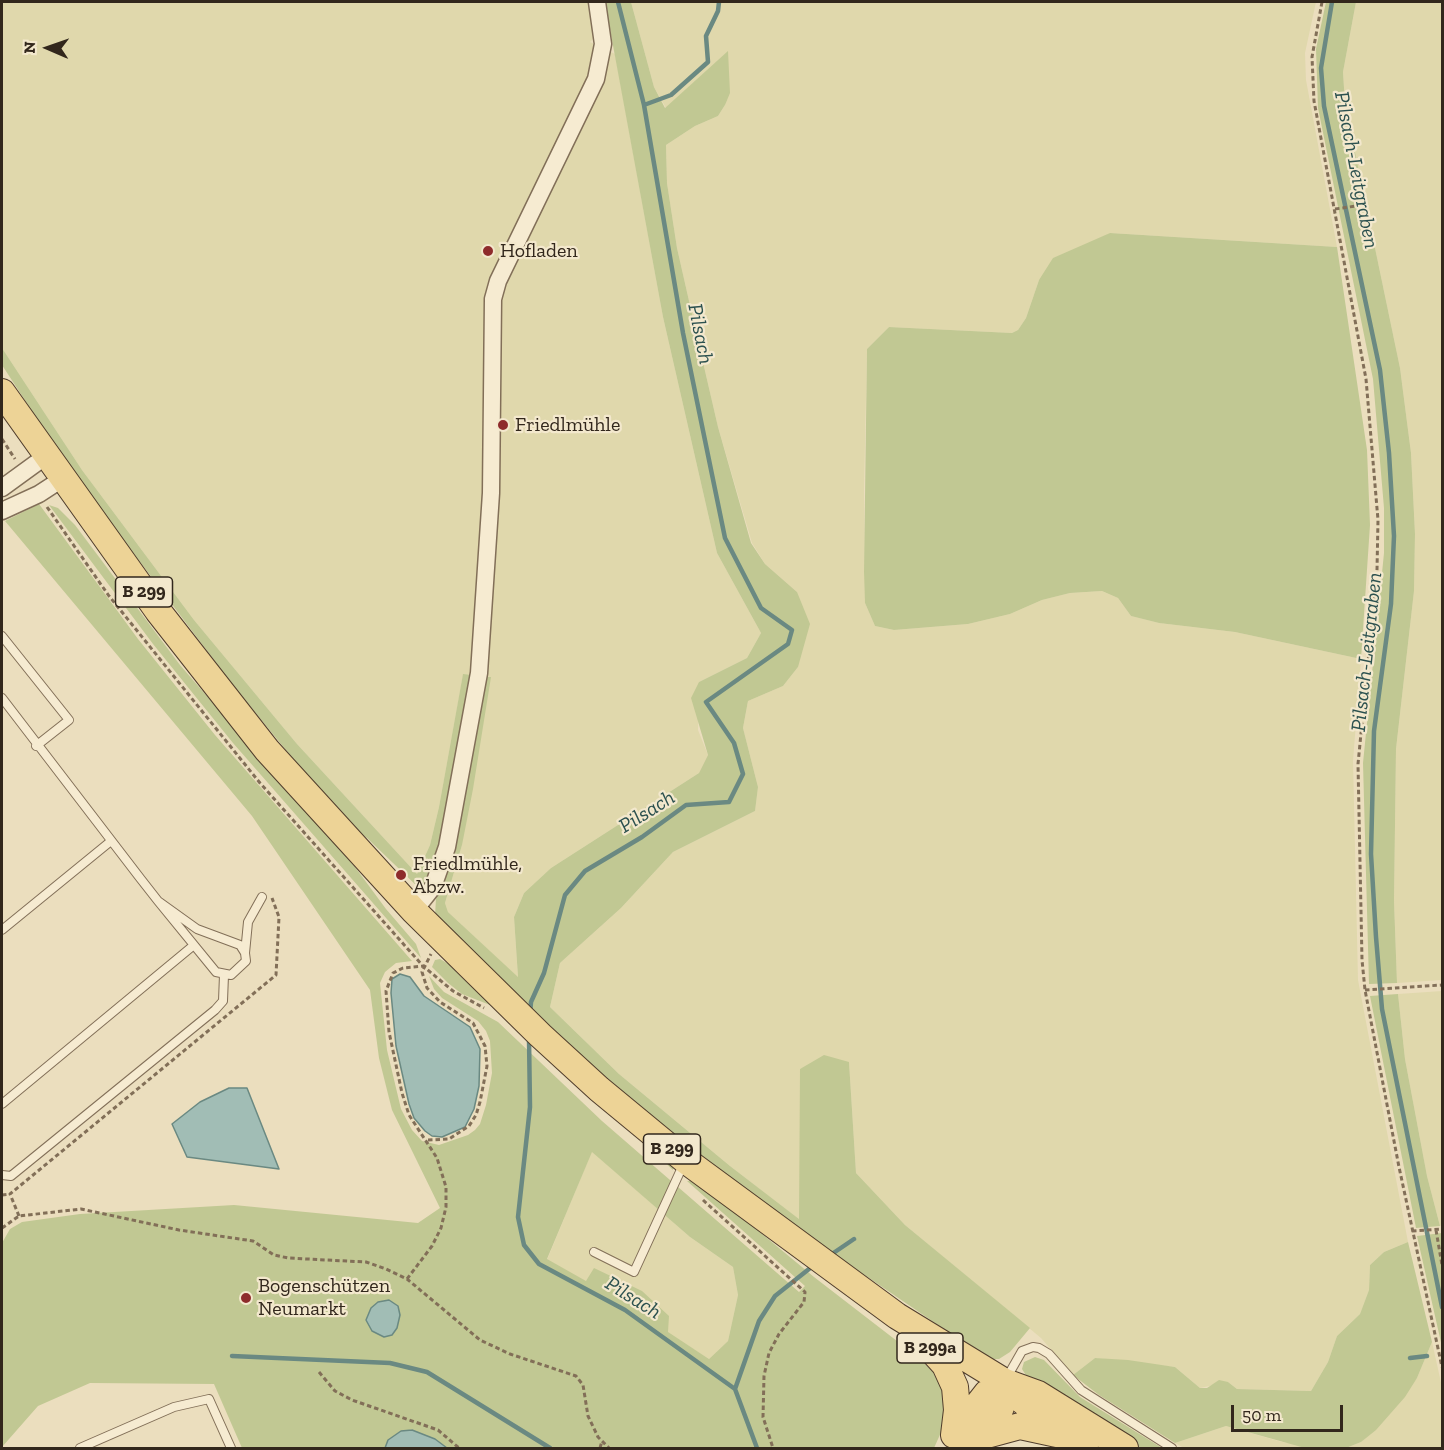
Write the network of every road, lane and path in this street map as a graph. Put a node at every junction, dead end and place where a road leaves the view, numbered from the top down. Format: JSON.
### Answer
{"nodes":[{"id":1,"x":597,"y":2,"type":"edge"},
{"id":2,"x":1322,"y":2,"type":"edge"},
{"id":3,"x":1356,"y":206,"type":"dead end"},
{"id":4,"x":1335,"y":209,"type":"junction"},
{"id":5,"x":2,"y":392,"type":"edge"},
{"id":6,"x":2,"y":439,"type":"edge"},
{"id":7,"x":46,"y":456,"type":"junction"},
{"id":8,"x":14,"y":457,"type":"dead end"},
{"id":9,"x":62,"y":479,"type":"junction"},
{"id":10,"x":2,"y":488,"type":"edge"},
{"id":11,"x":47,"y":507,"type":"dead end"},
{"id":12,"x":2,"y":511,"type":"edge"},
{"id":13,"x":2,"y":636,"type":"edge"},
{"id":14,"x":2,"y":698,"type":"edge"},
{"id":15,"x":36,"y":746,"type":"junction"},
{"id":16,"x":111,"y":841,"type":"junction"},
{"id":17,"x":262,"y":897,"type":"dead end"},
{"id":18,"x":158,"y":901,"type":"junction"},
{"id":19,"x":414,"y":911,"type":"junction"},
{"id":20,"x":2,"y":930,"type":"edge"},
{"id":21,"x":194,"y":945,"type":"junction"},
{"id":22,"x":245,"y":953,"type":"junction"},
{"id":23,"x":423,"y":966,"type":"junction"},
{"id":24,"x":224,"y":975,"type":"junction"},
{"id":25,"x":1443,"y":985,"type":"edge"},
{"id":26,"x":1365,"y":990,"type":"junction"},
{"id":27,"x":499,"y":1007,"type":"junction"},
{"id":28,"x":2,"y":1104,"type":"edge"},
{"id":29,"x":428,"y":1140,"type":"junction"},
{"id":30,"x":685,"y":1160,"type":"junction"},
{"id":31,"x":2,"y":1175,"type":"edge"},
{"id":32,"x":10,"y":1194,"type":"dead end"},
{"id":33,"x":2,"y":1195,"type":"edge"},
{"id":34,"x":2,"y":1228,"type":"edge"},
{"id":35,"x":1443,"y":1229,"type":"edge"},
{"id":36,"x":1434,"y":1230,"type":"junction"},
{"id":37,"x":1412,"y":1231,"type":"junction"},
{"id":38,"x":594,"y":1252,"type":"dead end"},
{"id":39,"x":1443,"y":1265,"type":"edge"},
{"id":40,"x":787,"y":1274,"type":"dead end"},
{"id":41,"x":407,"y":1279,"type":"junction"},
{"id":42,"x":897,"y":1316,"type":"junction"},
{"id":43,"x":1443,"y":1367,"type":"edge"},
{"id":44,"x":319,"y":1372,"type":"dead end"},
{"id":45,"x":1005,"y":1382,"type":"junction"},
{"id":46,"x":602,"y":1441,"type":"junction"},
{"id":47,"x":963,"y":1442,"type":"edge"},
{"id":48,"x":1075,"y":1442,"type":"edge"},
{"id":49,"x":80,"y":1449,"type":"edge"},
{"id":50,"x":231,"y":1449,"type":"edge"},
{"id":51,"x":459,"y":1449,"type":"edge"},
{"id":52,"x":600,"y":1449,"type":"edge"},
{"id":53,"x":609,"y":1449,"type":"edge"},
{"id":54,"x":773,"y":1449,"type":"edge"},
{"id":55,"x":1125,"y":1449,"type":"edge"},
{"id":56,"x":1172,"y":1449,"type":"edge"}],
"edges":[{"from":1,"to":19,"type":"street"},
{"from":2,"to":4,"type":"path"},
{"from":3,"to":4,"type":"path"},
{"from":4,"to":26,"type":"path"},
{"from":5,"to":7,"type":"main road","number":"B 299"},
{"from":6,"to":8,"type":"path"},
{"from":7,"to":9,"type":"main road","number":"B 299"},
{"from":7,"to":10,"type":"street"},
{"from":9,"to":12,"type":"street"},
{"from":9,"to":19,"type":"main road","number":"B 299"},
{"from":11,"to":23,"type":"path"},
{"from":13,"to":15,"type":"lane"},
{"from":14,"to":15,"type":"lane"},
{"from":15,"to":16,"type":"lane"},
{"from":16,"to":18,"type":"lane"},
{"from":16,"to":20,"type":"lane"},
{"from":17,"to":22,"type":"lane"},
{"from":18,"to":21,"type":"lane"},
{"from":18,"to":22,"type":"lane"},
{"from":19,"to":27,"type":"main road","number":"B 299"},
{"from":21,"to":24,"type":"lane"},
{"from":21,"to":28,"type":"lane"},
{"from":22,"to":24,"type":"lane"},
{"from":23,"to":27,"type":"path"},
{"from":23,"to":29,"type":"path"},
{"from":23,"to":29,"type":"path"},
{"from":24,"to":31,"type":"lane"},
{"from":25,"to":26,"type":"path"},
{"from":26,"to":37,"type":"path"},
{"from":27,"to":30,"type":"main road","number":"B 299"},
{"from":29,"to":41,"type":"path"},
{"from":30,"to":38,"type":"lane"},
{"from":30,"to":42,"type":"main road","number":"B 299"},
{"from":32,"to":33,"type":"path"},
{"from":34,"to":41,"type":"path"},
{"from":35,"to":36,"type":"path"},
{"from":36,"to":37,"type":"path"},
{"from":36,"to":39,"type":"path"},
{"from":37,"to":43,"type":"path"},
{"from":40,"to":54,"type":"path"},
{"from":41,"to":46,"type":"path"},
{"from":42,"to":45,"type":"main road","number":"B 299"},
{"from":42,"to":47,"type":"main road","number":"B 299a"},
{"from":44,"to":51,"type":"path"},
{"from":45,"to":47,"type":"main road"},
{"from":45,"to":48,"type":"main road","number":"B 299"},
{"from":45,"to":55,"type":"main road","number":"B 299"},
{"from":45,"to":56,"type":"lane"},
{"from":46,"to":52,"type":"path"},
{"from":46,"to":53,"type":"path"},
{"from":47,"to":48,"type":"main road"},
{"from":49,"to":50,"type":"lane"}]}
